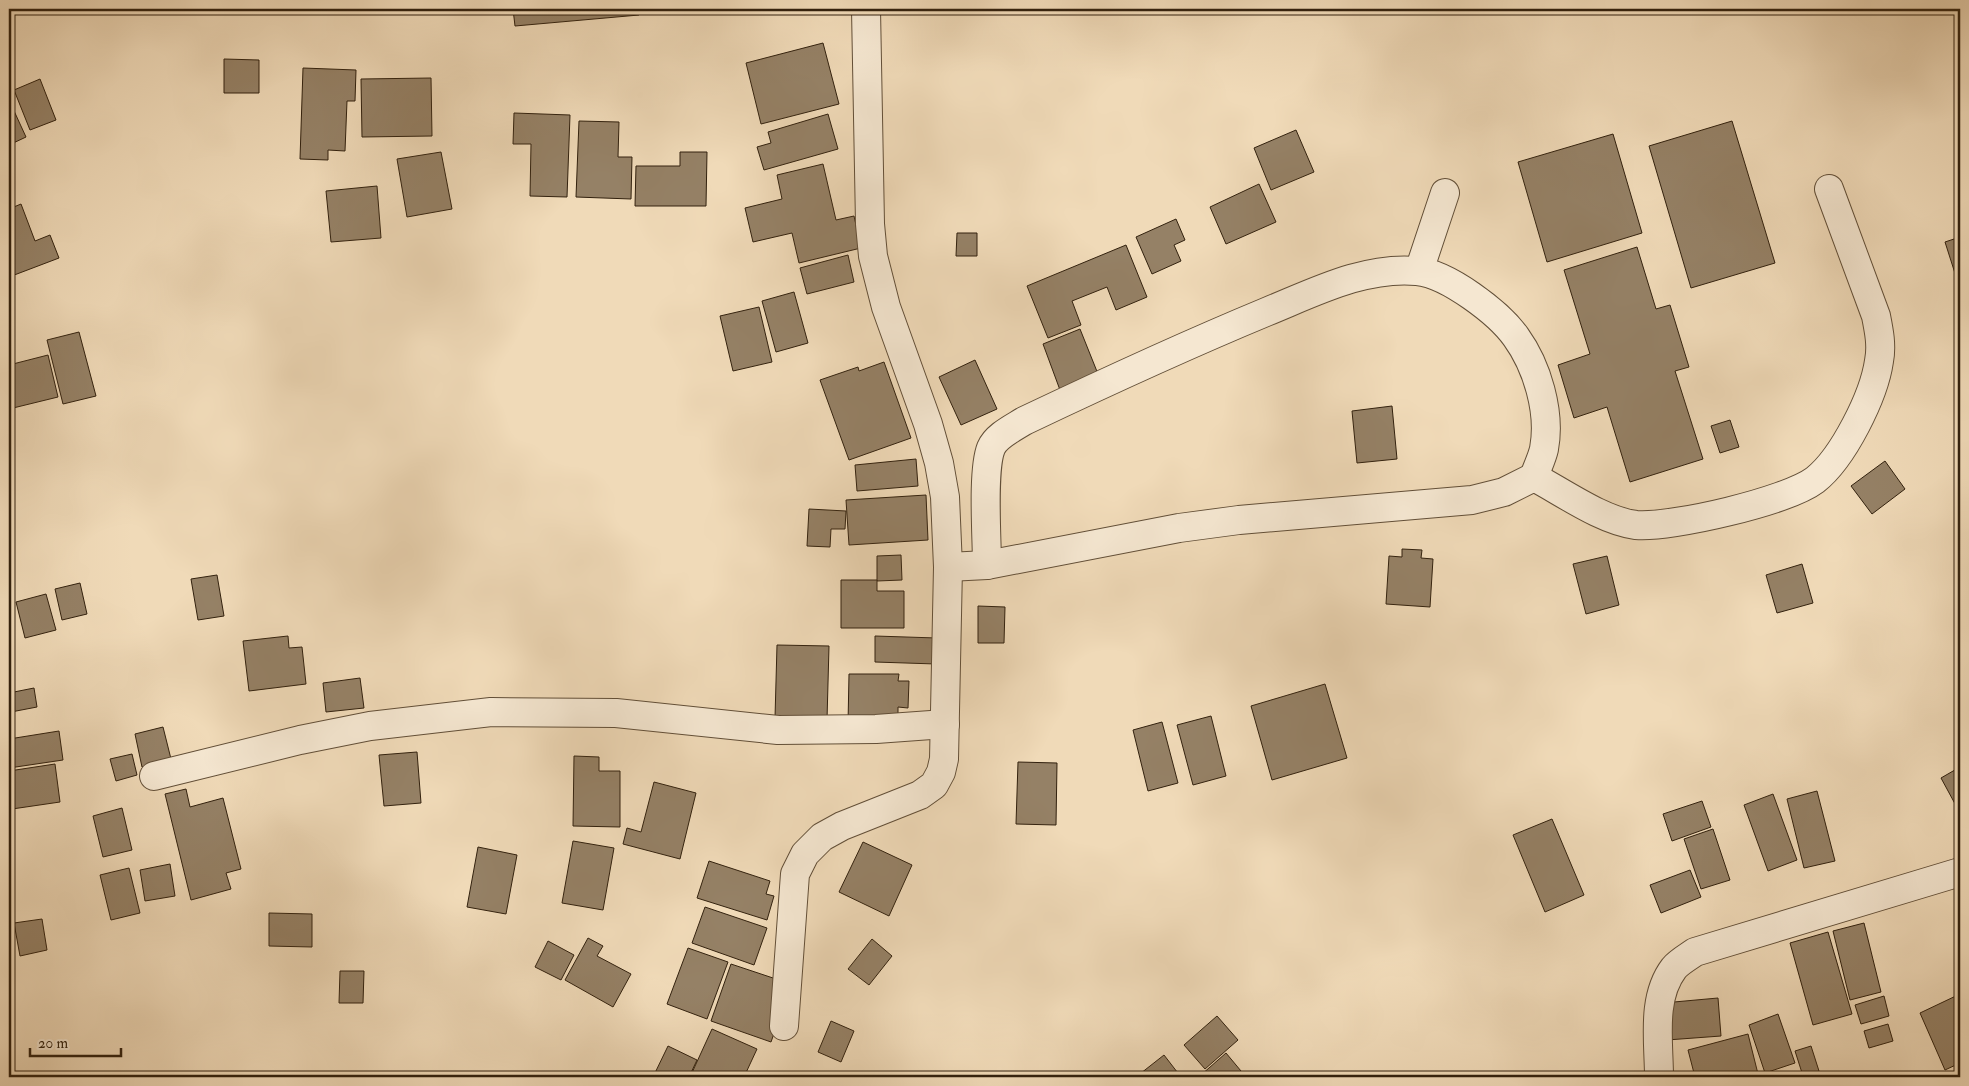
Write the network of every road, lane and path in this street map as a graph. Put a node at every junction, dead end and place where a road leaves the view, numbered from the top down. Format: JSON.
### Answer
{"nodes":[{"id":1,"x":866,"y":9,"type":"edge"},
{"id":2,"x":1829,"y":189,"type":"dead end"},
{"id":3,"x":1445,"y":193,"type":"dead end"},
{"id":4,"x":1419,"y":271,"type":"junction"},
{"id":5,"x":1534,"y":477,"type":"junction"},
{"id":6,"x":987,"y":565,"type":"junction"},
{"id":7,"x":948,"y":567,"type":"junction"},
{"id":8,"x":945,"y":724,"type":"junction"},
{"id":9,"x":154,"y":776,"type":"dead end"},
{"id":10,"x":1960,"y":872,"type":"edge"},
{"id":11,"x":784,"y":1026,"type":"dead end"},
{"id":12,"x":1659,"y":1077,"type":"edge"}],
"edges":[{"from":1,"to":7,"type":"street"},
{"from":2,"to":5,"type":"street"},
{"from":3,"to":4,"type":"street"},
{"from":4,"to":5,"type":"street"},
{"from":4,"to":6,"type":"street"},
{"from":5,"to":6,"type":"street"},
{"from":6,"to":7,"type":"street"},
{"from":7,"to":8,"type":"street"},
{"from":8,"to":9,"type":"street"},
{"from":8,"to":11,"type":"street"},
{"from":10,"to":12,"type":"street"}]}
